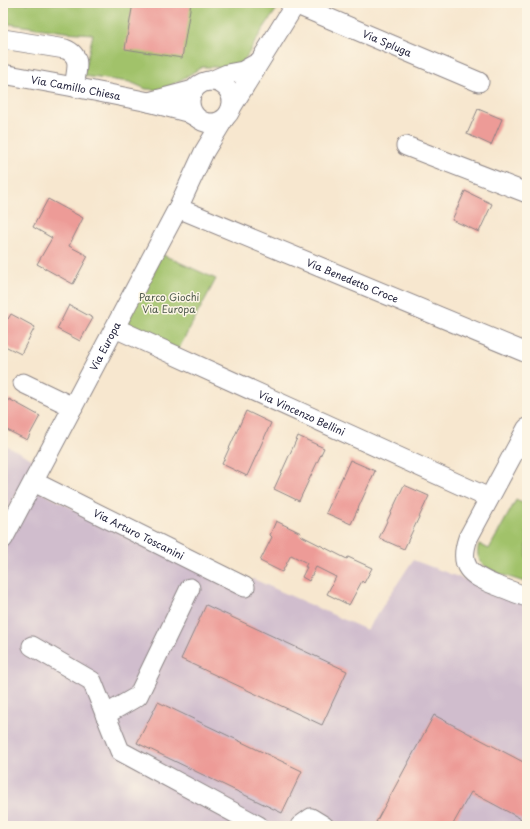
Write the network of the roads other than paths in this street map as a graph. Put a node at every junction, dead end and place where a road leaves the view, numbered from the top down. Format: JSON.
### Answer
{"nodes":[{"id":1,"x":295,"y":3,"type":"edge"},
{"id":2,"x":3,"y":39,"type":"edge"},
{"id":3,"x":260,"y":62,"type":"junction"},
{"id":4,"x":3,"y":74,"type":"edge"},
{"id":5,"x":211,"y":81,"type":"junction"},
{"id":6,"x":479,"y":82,"type":"dead end"},
{"id":7,"x":74,"y":87,"type":"junction"},
{"id":8,"x":194,"y":90,"type":"junction"},
{"id":9,"x":149,"y":102,"type":"junction"},
{"id":10,"x":228,"y":113,"type":"junction"},
{"id":11,"x":198,"y":119,"type":"junction"},
{"id":12,"x":406,"y":146,"type":"dead end"},
{"id":13,"x":204,"y":152,"type":"junction"},
{"id":14,"x":527,"y":193,"type":"edge"},
{"id":15,"x":178,"y":208,"type":"junction"},
{"id":16,"x":115,"y":328,"type":"junction"},
{"id":17,"x":527,"y":353,"type":"edge"},
{"id":18,"x":23,"y":383,"type":"dead end"},
{"id":19,"x":73,"y":408,"type":"junction"},
{"id":20,"x":526,"y":432,"type":"edge"},
{"id":21,"x":34,"y":482,"type":"junction"},
{"id":22,"x":489,"y":498,"type":"junction"},
{"id":23,"x":3,"y":539,"type":"edge"},
{"id":24,"x":245,"y":587,"type":"dead end"},
{"id":25,"x":190,"y":588,"type":"dead end"},
{"id":26,"x":527,"y":597,"type":"edge"},
{"id":27,"x":32,"y":646,"type":"dead end"},
{"id":28,"x":105,"y":715,"type":"junction"},
{"id":29,"x":259,"y":826,"type":"edge"}],
"edges":[{"from":1,"to":3,"type":"street","name":"Via Europa"},
{"from":1,"to":6,"type":"street","name":"Via Spluga"},
{"from":2,"to":7,"type":"street"},
{"from":3,"to":5,"type":"street"},
{"from":3,"to":10,"type":"street","name":"Via Europa"},
{"from":4,"to":7,"type":"street","name":"Via Camillo Chiesa"},
{"from":5,"to":8,"type":"street"},
{"from":5,"to":10,"type":"street"},
{"from":7,"to":9,"type":"street","name":"Via Camillo Chiesa"},
{"from":8,"to":9,"type":"street","name":"Via Camillo Chiesa"},
{"from":8,"to":11,"type":"street"},
{"from":9,"to":11,"type":"street","name":"Via Camillo Chiesa"},
{"from":10,"to":11,"type":"street"},
{"from":10,"to":13,"type":"street","name":"Via Europa"},
{"from":11,"to":13,"type":"street"},
{"from":12,"to":14,"type":"street"},
{"from":13,"to":15,"type":"street","name":"Via Europa"},
{"from":15,"to":16,"type":"street","name":"Via Europa"},
{"from":15,"to":17,"type":"street","name":"Via Benedetto Croce"},
{"from":16,"to":19,"type":"street","name":"Via Europa"},
{"from":16,"to":22,"type":"street","name":"Via Vincenzo Bellini"},
{"from":18,"to":19,"type":"street"},
{"from":19,"to":21,"type":"street","name":"Via Europa"},
{"from":20,"to":22,"type":"street"},
{"from":21,"to":23,"type":"street","name":"Via Europa"},
{"from":21,"to":24,"type":"street","name":"Via Arturo Toscanini"},
{"from":22,"to":26,"type":"street"},
{"from":25,"to":28,"type":"street"},
{"from":27,"to":28,"type":"street"},
{"from":28,"to":29,"type":"street"}]}
